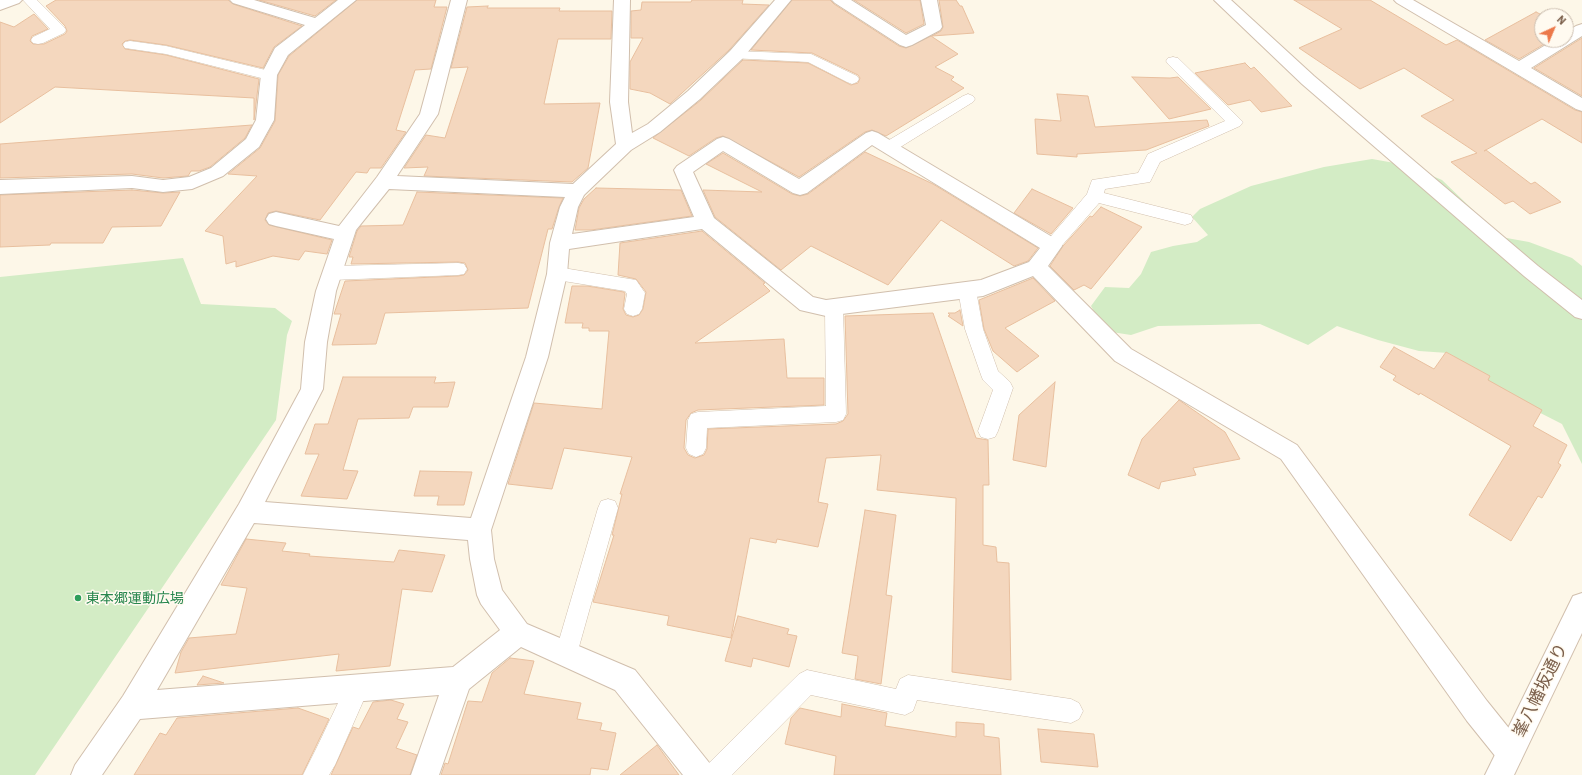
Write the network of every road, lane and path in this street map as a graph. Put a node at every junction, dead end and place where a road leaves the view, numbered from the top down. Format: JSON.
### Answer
{"nodes":[{"id":1,"x":14,"y":0,"type":"edge"},
{"id":2,"x":30,"y":0,"type":"edge"},
{"id":3,"x":238,"y":0,"type":"edge"},
{"id":4,"x":348,"y":0,"type":"edge"},
{"id":5,"x":458,"y":0,"type":"edge"},
{"id":6,"x":622,"y":0,"type":"edge"},
{"id":7,"x":783,"y":0,"type":"edge"},
{"id":8,"x":840,"y":0,"type":"edge"},
{"id":9,"x":929,"y":0,"type":"edge"},
{"id":10,"x":1222,"y":0,"type":"edge"},
{"id":11,"x":1402,"y":0,"type":"edge"},
{"id":12,"x":0,"y":5,"type":"edge"},
{"id":13,"x":318,"y":24,"type":"junction"},
{"id":14,"x":38,"y":40,"type":"dead end"},
{"id":15,"x":130,"y":45,"type":"dead end"},
{"id":16,"x":1552,"y":48,"type":"edge"},
{"id":17,"x":736,"y":55,"type":"junction"},
{"id":18,"x":1173,"y":61,"type":"dead end"},
{"id":19,"x":1519,"y":68,"type":"junction"},
{"id":20,"x":269,"y":75,"type":"junction"},
{"id":21,"x":852,"y":80,"type":"dead end"},
{"id":22,"x":968,"y":99,"type":"dead end"},
{"id":23,"x":1582,"y":105,"type":"edge"},
{"id":24,"x":625,"y":146,"type":"junction"},
{"id":25,"x":889,"y":147,"type":"junction"},
{"id":26,"x":384,"y":182,"type":"junction"},
{"id":27,"x":0,"y":187,"type":"edge"},
{"id":28,"x":577,"y":191,"type":"junction"},
{"id":29,"x":1095,"y":196,"type":"junction"},
{"id":30,"x":276,"y":219,"type":"dead end"},
{"id":31,"x":1185,"y":219,"type":"dead end"},
{"id":32,"x":706,"y":222,"type":"junction"},
{"id":33,"x":345,"y":234,"type":"junction"},
{"id":34,"x":560,"y":243,"type":"junction"},
{"id":35,"x":1052,"y":246,"type":"junction"},
{"id":36,"x":1036,"y":267,"type":"junction"},
{"id":37,"x":458,"y":269,"type":"dead end"},
{"id":38,"x":332,"y":273,"type":"junction"},
{"id":39,"x":556,"y":274,"type":"junction"},
{"id":40,"x":967,"y":290,"type":"junction"},
{"id":41,"x":834,"y":308,"type":"junction"},
{"id":42,"x":633,"y":309,"type":"dead end"},
{"id":43,"x":1582,"y":312,"type":"edge"},
{"id":44,"x":988,"y":431,"type":"dead end"},
{"id":45,"x":696,"y":448,"type":"dead end"},
{"id":46,"x":608,"y":508,"type":"dead end"},
{"id":47,"x":248,"y":512,"type":"junction"},
{"id":48,"x":479,"y":530,"type":"junction"},
{"id":49,"x":1582,"y":605,"type":"edge"},
{"id":50,"x":518,"y":633,"type":"junction"},
{"id":51,"x":566,"y":654,"type":"junction"},
{"id":52,"x":458,"y":680,"type":"junction"},
{"id":53,"x":357,"y":688,"type":"junction"},
{"id":54,"x":133,"y":706,"type":"junction"},
{"id":55,"x":1071,"y":710,"type":"dead end"},
{"id":56,"x":1504,"y":764,"type":"edge"},
{"id":57,"x":86,"y":775,"type":"edge"},
{"id":58,"x":315,"y":775,"type":"edge"},
{"id":59,"x":425,"y":775,"type":"edge"},
{"id":60,"x":701,"y":775,"type":"edge"},
{"id":61,"x":715,"y":775,"type":"edge"}],
"edges":[{"from":1,"to":12,"type":"street"},
{"from":2,"to":14,"type":"lane"},
{"from":3,"to":13,"type":"street"},
{"from":4,"to":13,"type":"street"},
{"from":5,"to":26,"type":"street"},
{"from":6,"to":24,"type":"street"},
{"from":7,"to":17,"type":"street"},
{"from":8,"to":9,"type":"street"},
{"from":10,"to":43,"type":"street"},
{"from":11,"to":19,"type":"street"},
{"from":13,"to":20,"type":"street"},
{"from":15,"to":20,"type":"lane"},
{"from":16,"to":19,"type":"street"},
{"from":17,"to":21,"type":"lane"},
{"from":17,"to":24,"type":"street"},
{"from":18,"to":29,"type":"lane"},
{"from":19,"to":23,"type":"street"},
{"from":20,"to":27,"type":"street"},
{"from":22,"to":25,"type":"lane"},
{"from":24,"to":28,"type":"street"},
{"from":25,"to":32,"type":"street"},
{"from":25,"to":35,"type":"street"},
{"from":26,"to":28,"type":"street"},
{"from":26,"to":33,"type":"street"},
{"from":28,"to":34,"type":"street"},
{"from":29,"to":31,"type":"lane"},
{"from":29,"to":35,"type":"lane"},
{"from":30,"to":33,"type":"street"},
{"from":32,"to":34,"type":"street"},
{"from":32,"to":41,"type":"street"},
{"from":33,"to":38,"type":"street"},
{"from":34,"to":39,"type":"street"},
{"from":35,"to":36,"type":"street"},
{"from":36,"to":40,"type":"street"},
{"from":36,"to":56,"type":"street"},
{"from":37,"to":38,"type":"lane"},
{"from":38,"to":47,"type":"street"},
{"from":39,"to":42,"type":"lane"},
{"from":39,"to":48,"type":"street"},
{"from":40,"to":41,"type":"street"},
{"from":40,"to":44,"type":"lane"},
{"from":41,"to":45,"type":"lane"},
{"from":46,"to":51,"type":"lane"},
{"from":47,"to":48,"type":"street"},
{"from":47,"to":54,"type":"street"},
{"from":48,"to":50,"type":"street"},
{"from":49,"to":56,"type":"street","name":"峯八幡坂通り"},
{"from":50,"to":51,"type":"street"},
{"from":50,"to":52,"type":"street"},
{"from":51,"to":60,"type":"street"},
{"from":52,"to":53,"type":"street"},
{"from":52,"to":59,"type":"street"},
{"from":53,"to":54,"type":"street"},
{"from":53,"to":58,"type":"lane"},
{"from":54,"to":57,"type":"street"},
{"from":55,"to":61,"type":"lane"}]}
